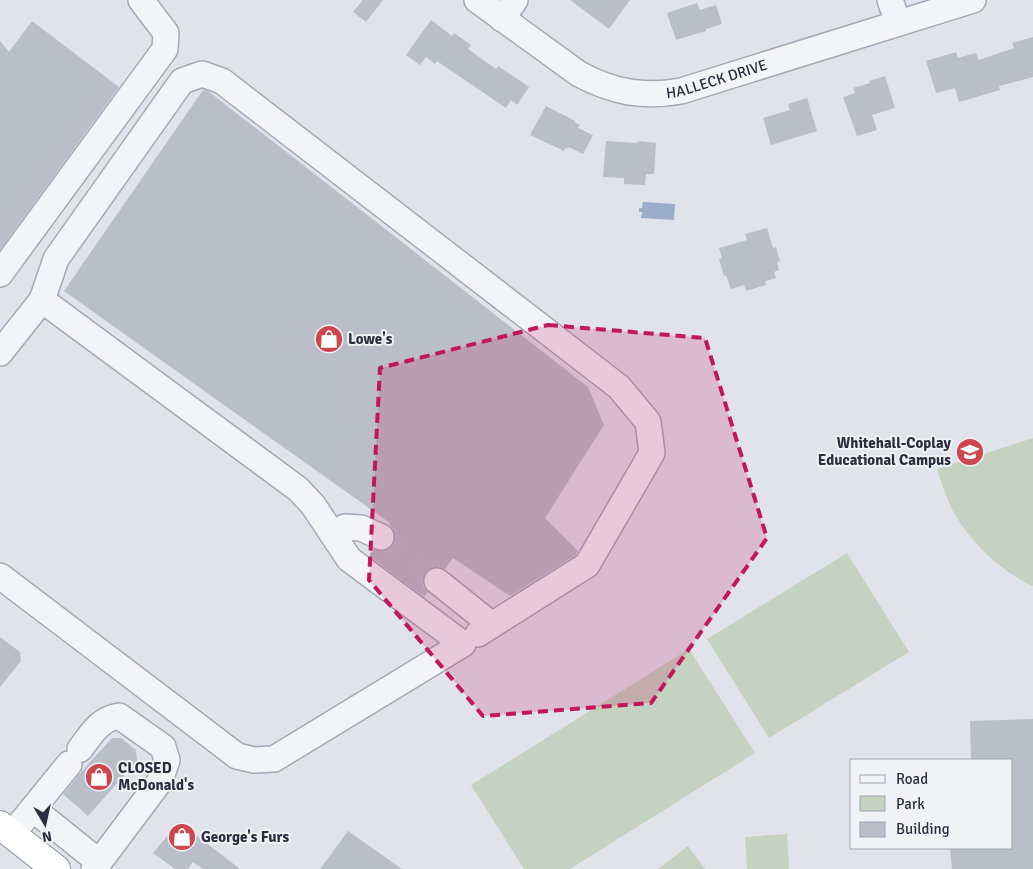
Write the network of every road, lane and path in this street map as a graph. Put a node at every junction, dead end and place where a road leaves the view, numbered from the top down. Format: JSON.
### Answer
{"nodes":[{"id":1,"x":141,"y":0,"type":"edge"},
{"id":2,"x":477,"y":0,"type":"edge"},
{"id":3,"x":890,"y":0,"type":"edge"},
{"id":4,"x":973,"y":0,"type":"edge"},
{"id":5,"x":509,"y":9,"type":"edge"},
{"id":6,"x":898,"y":23,"type":"junction"},
{"id":7,"x":0,"y":274,"type":"edge"},
{"id":8,"x":42,"y":300,"type":"junction"},
{"id":9,"x":0,"y":353,"type":"edge"},
{"id":10,"x":333,"y":535,"type":"junction"},
{"id":11,"x":381,"y":537,"type":"tunnel mouth"},
{"id":12,"x":0,"y":576,"type":"edge"},
{"id":13,"x":437,"y":581,"type":"tunnel mouth"},
{"id":14,"x":492,"y":625,"type":"junction"},
{"id":15,"x":463,"y":644,"type":"junction"},
{"id":16,"x":33,"y":809,"type":"junction"},
{"id":17,"x":6,"y":830,"type":"edge"},
{"id":18,"x":96,"y":865,"type":"edge"},
{"id":19,"x":56,"y":869,"type":"edge"}],
"edges":[{"from":1,"to":7,"type":"street"},
{"from":2,"to":5,"type":"street","name":"HALLECK DRIVE"},
{"from":3,"to":6,"type":"street"},
{"from":4,"to":6,"type":"street","name":"HALLECK DRIVE"},
{"from":5,"to":6,"type":"street","name":"HALLECK DRIVE"},
{"from":8,"to":9,"type":"street"},
{"from":8,"to":10,"type":"street"},
{"from":8,"to":14,"type":"street"},
{"from":10,"to":11,"type":"street"},
{"from":10,"to":15,"type":"street"},
{"from":12,"to":15,"type":"street"},
{"from":13,"to":14,"type":"street"},
{"from":14,"to":15,"type":"street"},
{"from":16,"to":17,"type":"street"},
{"from":16,"to":18,"type":"street"},
{"from":16,"to":18,"type":"street"},
{"from":17,"to":19,"type":"highway"}]}
